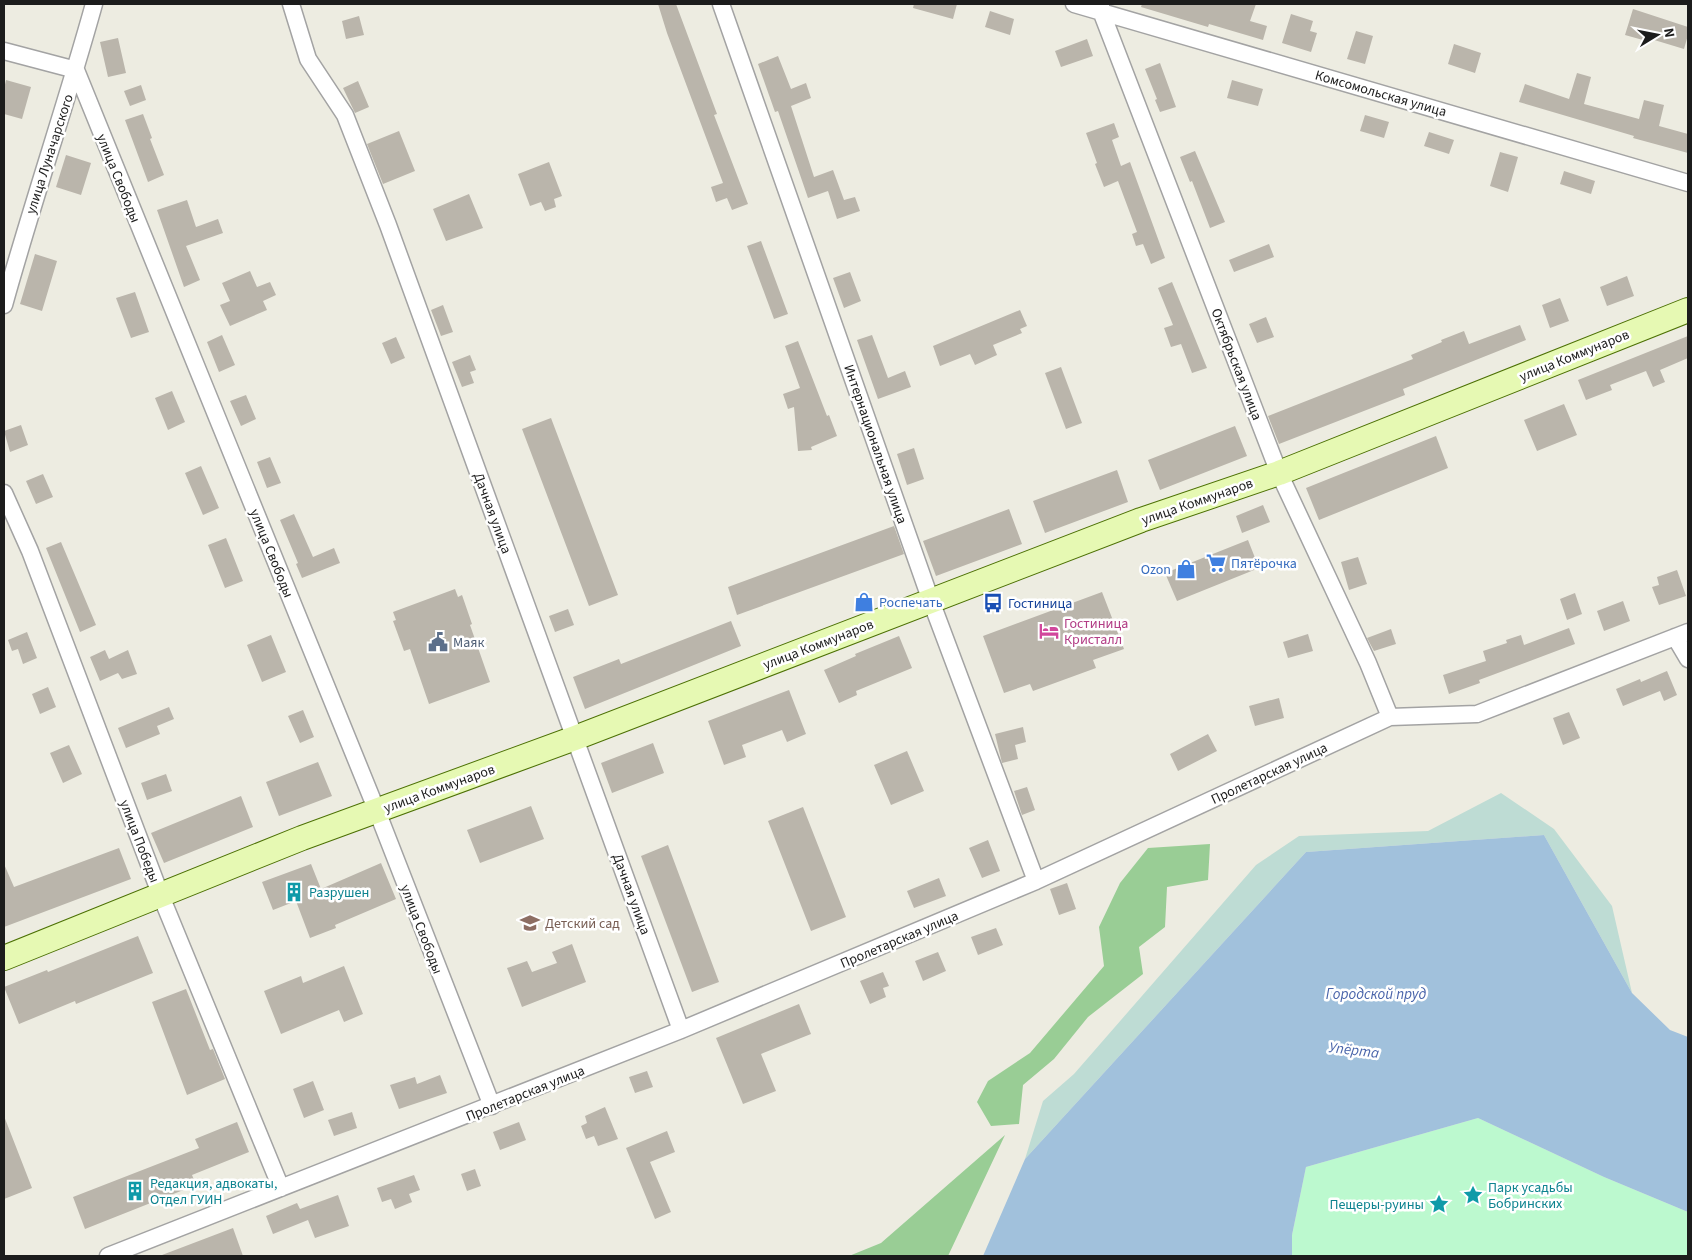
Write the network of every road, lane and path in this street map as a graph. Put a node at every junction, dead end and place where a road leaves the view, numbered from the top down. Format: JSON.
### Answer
{"nodes":[{"id":1,"x":94,"y":4,"type":"edge"},
{"id":2,"x":291,"y":4,"type":"edge"},
{"id":3,"x":722,"y":4,"type":"edge"},
{"id":4,"x":1074,"y":4,"type":"edge"},
{"id":5,"x":1101,"y":7,"type":"edge"},
{"id":6,"x":4,"y":51,"type":"edge"},
{"id":7,"x":76,"y":70,"type":"junction"},
{"id":8,"x":1688,"y":183,"type":"edge"},
{"id":9,"x":4,"y":305,"type":"edge"},
{"id":10,"x":1688,"y":310,"type":"edge"},
{"id":11,"x":1279,"y":473,"type":"junction"},
{"id":12,"x":4,"y":493,"type":"edge"},
{"id":13,"x":931,"y":601,"type":"junction"},
{"id":14,"x":1682,"y":634,"type":"edge"},
{"id":15,"x":1688,"y":659,"type":"edge"},
{"id":16,"x":1390,"y":717,"type":"junction"},
{"id":17,"x":575,"y":738,"type":"junction"},
{"id":18,"x":377,"y":811,"type":"junction"},
{"id":19,"x":1036,"y":881,"type":"junction"},
{"id":20,"x":161,"y":896,"type":"junction"},
{"id":21,"x":4,"y":958,"type":"edge"},
{"id":22,"x":681,"y":1030,"type":"junction"},
{"id":23,"x":492,"y":1106,"type":"junction"},
{"id":24,"x":281,"y":1188,"type":"junction"},
{"id":25,"x":108,"y":1256,"type":"edge"}],
"edges":[{"from":1,"to":7,"type":"street","name":"улица Луначарского"},
{"from":2,"to":17,"type":"street","name":"Дачная улица"},
{"from":3,"to":13,"type":"street","name":"Интернациональная улица"},
{"from":4,"to":5,"type":"street","name":"Комсомольская улица"},
{"from":5,"to":8,"type":"street","name":"Комсомольская улица"},
{"from":5,"to":11,"type":"street","name":"Октябрьская улица"},
{"from":6,"to":7,"type":"street"},
{"from":7,"to":9,"type":"street","name":"улица Луначарского"},
{"from":7,"to":18,"type":"street","name":"улица Свободы"},
{"from":10,"to":11,"type":"main road","name":"улица Коммунаров"},
{"from":11,"to":13,"type":"main road","name":"улица Коммунаров"},
{"from":11,"to":16,"type":"street","name":"Октябрьская улица"},
{"from":12,"to":20,"type":"street","name":"улица Победы"},
{"from":13,"to":17,"type":"main road","name":"улица Коммунаров"},
{"from":13,"to":19,"type":"street","name":"Интернациональная улица"},
{"from":14,"to":15,"type":"street"},
{"from":14,"to":16,"type":"street","name":"Пролетарская улица"},
{"from":16,"to":19,"type":"street","name":"Пролетарская улица"},
{"from":17,"to":18,"type":"main road","name":"улица Коммунаров"},
{"from":17,"to":22,"type":"street","name":"Дачная улица"},
{"from":18,"to":20,"type":"main road","name":"улица Коммунаров"},
{"from":18,"to":23,"type":"street","name":"улица Свободы"},
{"from":19,"to":22,"type":"street","name":"Пролетарская улица"},
{"from":20,"to":21,"type":"main road","name":"улица Коммунаров"},
{"from":20,"to":24,"type":"street","name":"улица Победы"},
{"from":22,"to":23,"type":"street","name":"Пролетарская улица"},
{"from":23,"to":24,"type":"street","name":"Пролетарская улица"},
{"from":24,"to":25,"type":"street","name":"Пролетарская улица"}]}
